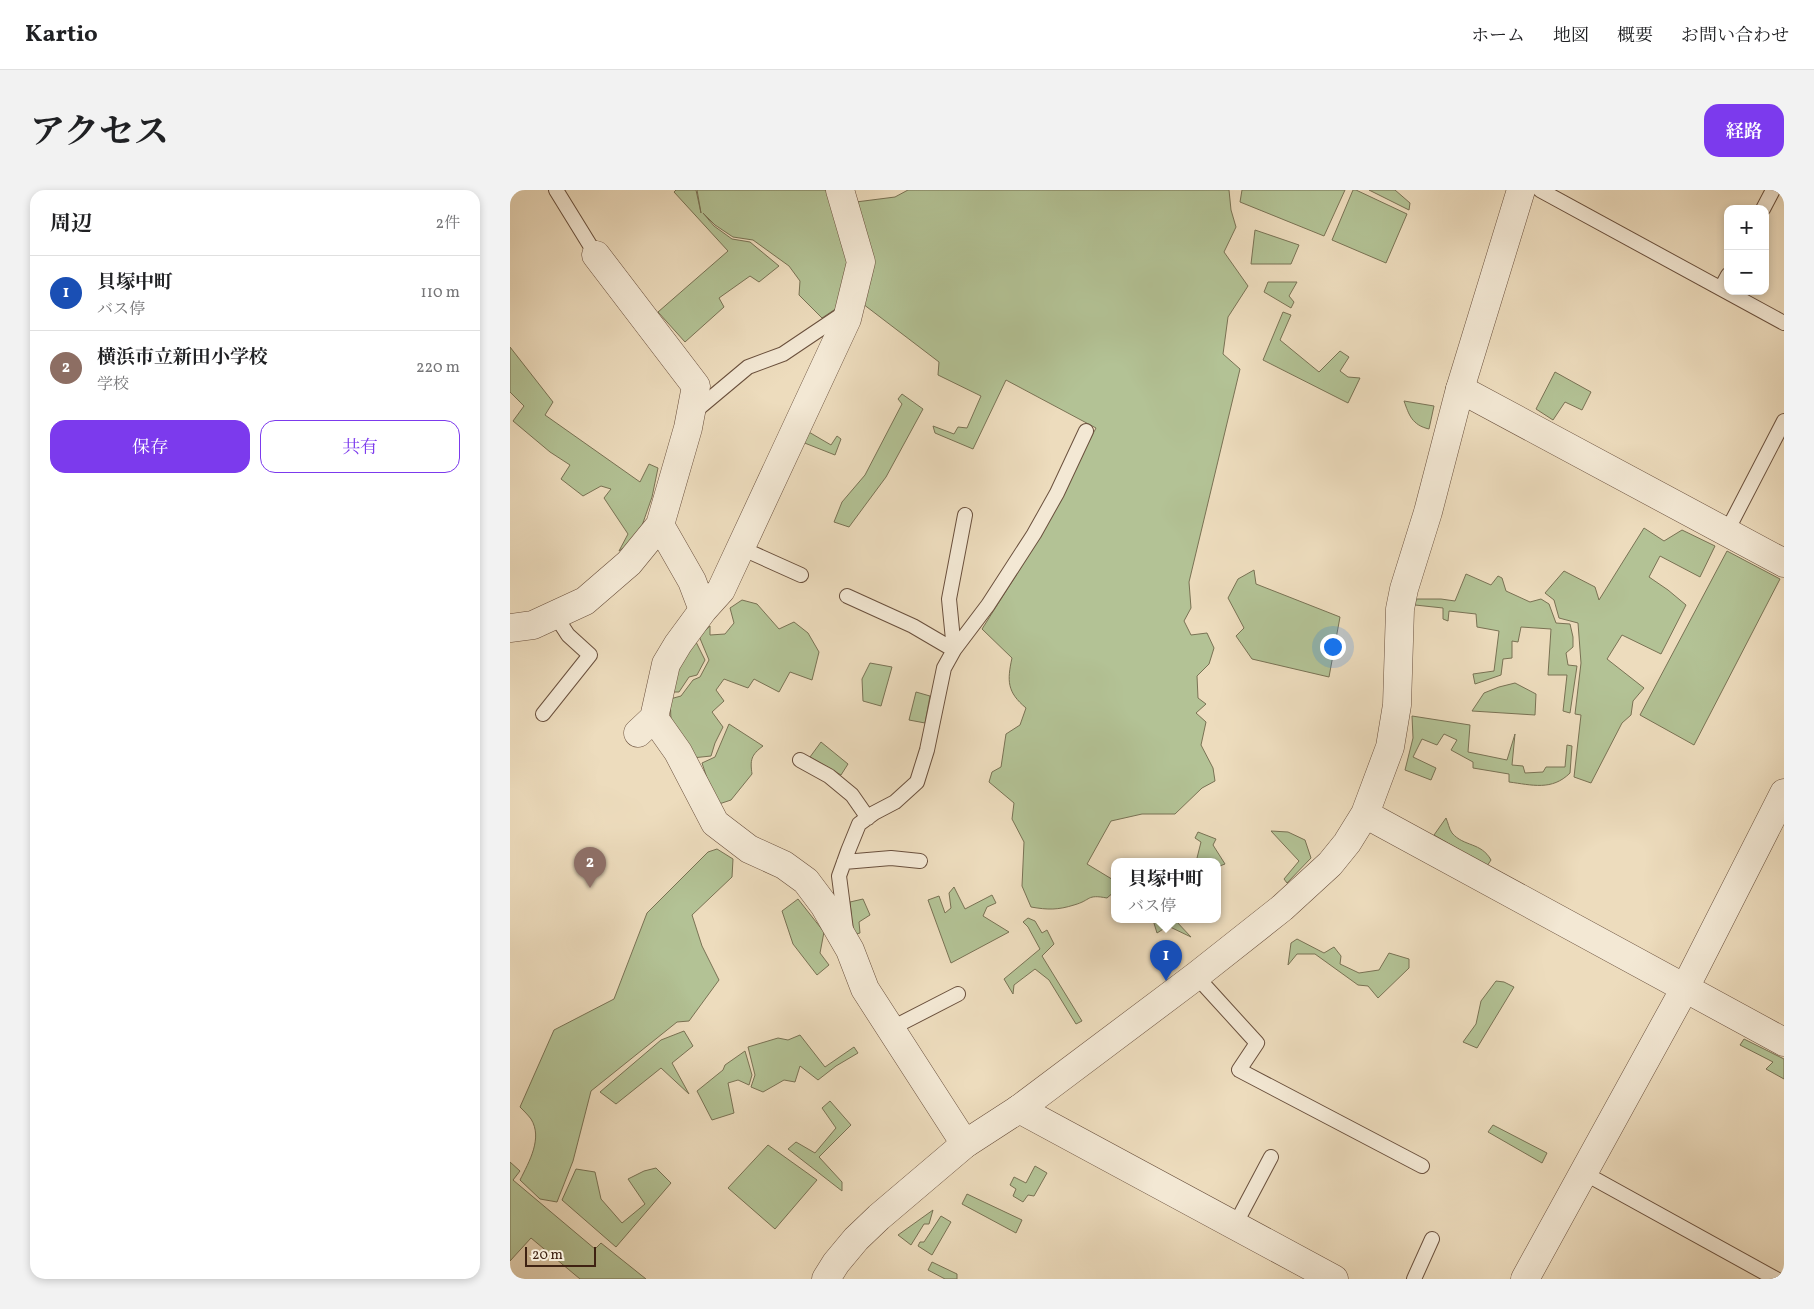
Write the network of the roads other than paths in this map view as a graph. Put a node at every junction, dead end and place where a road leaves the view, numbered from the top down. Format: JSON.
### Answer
{"nodes":[{"id":1,"x":556,"y":190,"type":"edge"},
{"id":2,"x":840,"y":190,"type":"edge"},
{"id":3,"x":1521,"y":190,"type":"edge"},
{"id":4,"x":1540,"y":190,"type":"edge"},
{"id":5,"x":1774,"y":190,"type":"edge"},
{"id":6,"x":1765,"y":205,"type":"edge"},
{"id":7,"x":596,"y":255,"type":"joint"},
{"id":8,"x":1724,"y":282,"type":"edge"},
{"id":9,"x":1721,"y":288,"type":"junction"},
{"id":10,"x":849,"y":309,"type":"junction"},
{"id":11,"x":1784,"y":323,"type":"edge"},
{"id":12,"x":1460,"y":389,"type":"junction"},
{"id":13,"x":690,"y":415,"type":"junction"},
{"id":14,"x":1784,"y":420,"type":"edge"},
{"id":15,"x":1086,"y":431,"type":"dead end"},
{"id":16,"x":965,"y":515,"type":"dead end"},
{"id":17,"x":660,"y":525,"type":"junction"},
{"id":18,"x":1726,"y":533,"type":"junction"},
{"id":19,"x":741,"y":548,"type":"junction"},
{"id":20,"x":1784,"y":563,"type":"edge"},
{"id":21,"x":801,"y":575,"type":"dead end"},
{"id":22,"x":847,"y":596,"type":"dead end"},
{"id":23,"x":703,"y":610,"type":"junction"},
{"id":24,"x":555,"y":615,"type":"junction"},
{"id":25,"x":510,"y":628,"type":"edge"},
{"id":26,"x":954,"y":650,"type":"junction"},
{"id":27,"x":543,"y":714,"type":"dead end"},
{"id":28,"x":800,"y":760,"type":"dead end"},
{"id":29,"x":1784,"y":793,"type":"edge"},
{"id":30,"x":1365,"y":814,"type":"junction"},
{"id":31,"x":868,"y":818,"type":"junction"},
{"id":32,"x":920,"y":861,"type":"dead end"},
{"id":33,"x":844,"y":862,"type":"junction"},
{"id":34,"x":850,"y":950,"type":"junction"},
{"id":35,"x":1196,"y":976,"type":"junction"},
{"id":36,"x":1685,"y":988,"type":"junction"},
{"id":37,"x":958,"y":994,"type":"dead end"},
{"id":38,"x":890,"y":1028,"type":"junction"},
{"id":39,"x":1784,"y":1042,"type":"edge"},
{"id":40,"x":1018,"y":1108,"type":"junction"},
{"id":41,"x":965,"y":1144,"type":"junction"},
{"id":42,"x":1271,"y":1157,"type":"dead end"},
{"id":43,"x":1422,"y":1166,"type":"dead end"},
{"id":44,"x":1584,"y":1173,"type":"junction"},
{"id":45,"x":1235,"y":1225,"type":"junction"},
{"id":46,"x":1432,"y":1239,"type":"dead end"},
{"id":47,"x":831,"y":1277,"type":"edge"},
{"id":48,"x":1334,"y":1279,"type":"edge"},
{"id":49,"x":1414,"y":1279,"type":"edge"},
{"id":50,"x":1525,"y":1279,"type":"edge"},
{"id":51,"x":1776,"y":1279,"type":"edge"}],
"edges":[{"from":1,"to":7,"type":"lane"},
{"from":2,"to":10,"type":"street"},
{"from":3,"to":12,"type":"street"},
{"from":4,"to":9,"type":"lane"},
{"from":5,"to":6,"type":"lane"},
{"from":7,"to":13,"type":"street"},
{"from":8,"to":9,"type":"lane"},
{"from":9,"to":11,"type":"lane"},
{"from":10,"to":13,"type":"lane"},
{"from":10,"to":19,"type":"street"},
{"from":12,"to":18,"type":"street"},
{"from":12,"to":30,"type":"street"},
{"from":13,"to":17,"type":"street"},
{"from":14,"to":18,"type":"lane"},
{"from":15,"to":26,"type":"lane"},
{"from":16,"to":26,"type":"lane"},
{"from":17,"to":23,"type":"street"},
{"from":17,"to":24,"type":"street"},
{"from":18,"to":20,"type":"street"},
{"from":19,"to":21,"type":"lane"},
{"from":19,"to":23,"type":"street"},
{"from":22,"to":26,"type":"lane"},
{"from":23,"to":34,"type":"street"},
{"from":24,"to":25,"type":"street"},
{"from":24,"to":27,"type":"lane"},
{"from":26,"to":31,"type":"lane"},
{"from":28,"to":31,"type":"lane"},
{"from":29,"to":36,"type":"street"},
{"from":30,"to":35,"type":"street"},
{"from":30,"to":36,"type":"street"},
{"from":31,"to":33,"type":"lane"},
{"from":32,"to":33,"type":"lane"},
{"from":33,"to":34,"type":"lane"},
{"from":34,"to":38,"type":"street"},
{"from":35,"to":40,"type":"street"},
{"from":35,"to":43,"type":"lane"},
{"from":36,"to":39,"type":"street"},
{"from":36,"to":44,"type":"street"},
{"from":37,"to":38,"type":"lane"},
{"from":38,"to":41,"type":"street"},
{"from":40,"to":41,"type":"street"},
{"from":40,"to":45,"type":"street"},
{"from":41,"to":47,"type":"street"},
{"from":42,"to":45,"type":"lane"},
{"from":44,"to":50,"type":"street"},
{"from":44,"to":51,"type":"lane"},
{"from":45,"to":48,"type":"street"},
{"from":46,"to":49,"type":"lane"}]}
